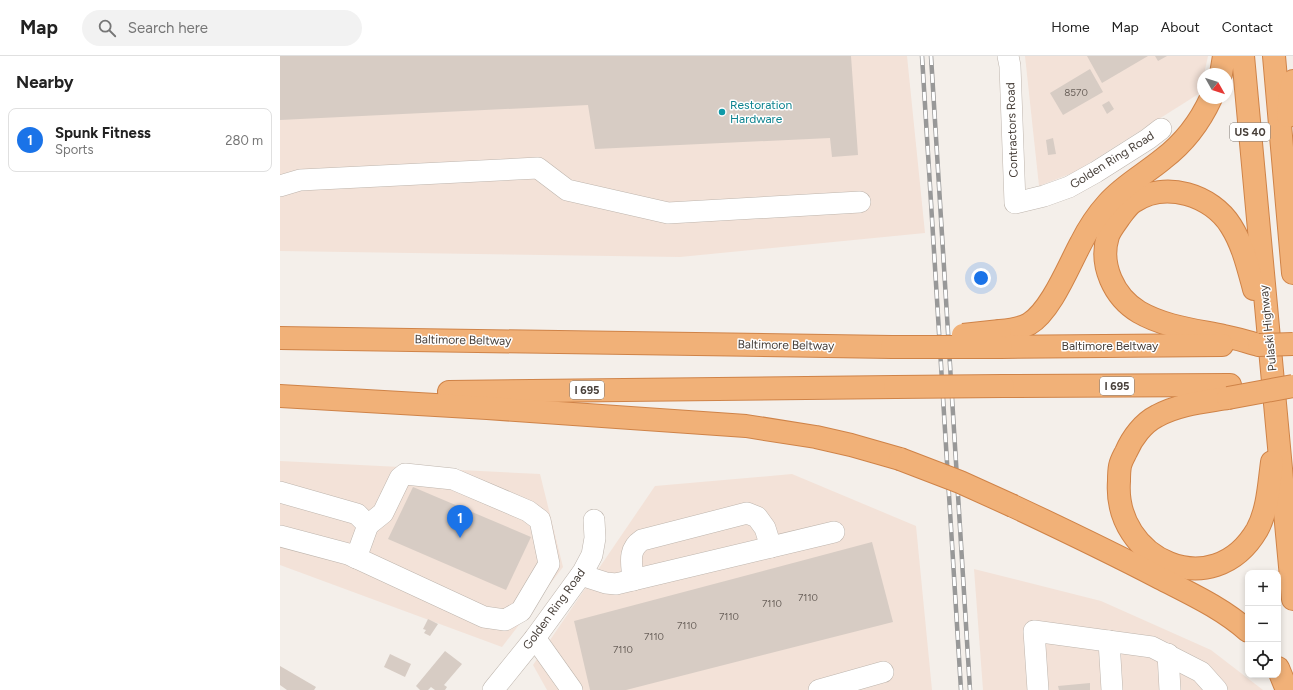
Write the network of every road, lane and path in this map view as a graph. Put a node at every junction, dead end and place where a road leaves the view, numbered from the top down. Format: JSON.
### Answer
{"nodes":[{"id":1,"x":1008,"y":56,"type":"edge"},
{"id":2,"x":1224,"y":56,"type":"edge"},
{"id":3,"x":1243,"y":56,"type":"edge"},
{"id":4,"x":1274,"y":56,"type":"edge"},
{"id":5,"x":1222,"y":68,"type":"edge"},
{"id":6,"x":1293,"y":81,"type":"edge"},
{"id":7,"x":1208,"y":104,"type":"edge"},
{"id":8,"x":1161,"y":129,"type":"dead end"},
{"id":9,"x":1283,"y":165,"type":"junction"},
{"id":10,"x":280,"y":186,"type":"edge"},
{"id":11,"x":860,"y":202,"type":"dead end"},
{"id":12,"x":1016,"y":204,"type":"joint"},
{"id":13,"x":1293,"y":273,"type":"edge"},
{"id":14,"x":280,"y":338,"type":"edge"},
{"id":15,"x":1000,"y":339,"type":"junction"},
{"id":16,"x":1225,"y":341,"type":"junction"},
{"id":17,"x":1293,"y":344,"type":"edge"},
{"id":18,"x":1265,"y":351,"type":"junction"},
{"id":19,"x":1293,"y":386,"type":"edge"},
{"id":20,"x":1229,"y":392,"type":"junction"},
{"id":21,"x":280,"y":395,"type":"edge"},
{"id":22,"x":1277,"y":423,"type":"junction"},
{"id":23,"x":280,"y":492,"type":"edge"},
{"id":24,"x":594,"y":520,"type":"dead end"},
{"id":25,"x":1286,"y":521,"type":"junction"},
{"id":26,"x":368,"y":525,"type":"junction"},
{"id":27,"x":834,"y":532,"type":"dead end"},
{"id":28,"x":280,"y":536,"type":"edge"},
{"id":29,"x":771,"y":547,"type":"junction"},
{"id":30,"x":1293,"y":549,"type":"edge"},
{"id":31,"x":356,"y":558,"type":"junction"},
{"id":32,"x":581,"y":575,"type":"junction"},
{"id":33,"x":633,"y":580,"type":"junction"},
{"id":34,"x":1293,"y":599,"type":"edge"},
{"id":35,"x":1245,"y":628,"type":"edge"},
{"id":36,"x":535,"y":638,"type":"junction"},
{"id":37,"x":1109,"y":641,"type":"junction"},
{"id":38,"x":1168,"y":654,"type":"junction"},
{"id":39,"x":883,"y":672,"type":"dead end"},
{"id":40,"x":1281,"y":675,"type":"edge"},
{"id":41,"x":499,"y":688,"type":"edge"},
{"id":42,"x":572,"y":690,"type":"edge"},
{"id":43,"x":819,"y":690,"type":"edge"},
{"id":44,"x":1038,"y":690,"type":"edge"},
{"id":45,"x":1112,"y":690,"type":"edge"},
{"id":46,"x":1170,"y":690,"type":"edge"},
{"id":47,"x":1217,"y":690,"type":"edge"},
{"id":48,"x":1287,"y":690,"type":"edge"}],
"edges":[{"from":1,"to":12,"type":"street","name":"Contractors Road"},
{"from":2,"to":5,"type":"highway"},
{"from":3,"to":18,"type":"highway","name":"Pulaski Highway","number":"US 40"},
{"from":4,"to":9,"type":"highway","number":"US 40"},
{"from":6,"to":9,"type":"highway"},
{"from":7,"to":15,"type":"highway"},
{"from":8,"to":12,"type":"street","name":"Golden Ring Road"},
{"from":9,"to":13,"type":"highway","number":"US 40"},
{"from":10,"to":11,"type":"street"},
{"from":14,"to":15,"type":"highway","name":"Baltimore Beltway","bridge":true},
{"from":15,"to":16,"type":"highway","name":"Baltimore Beltway"},
{"from":16,"to":18,"type":"highway"},
{"from":16,"to":18,"type":"highway"},
{"from":17,"to":18,"type":"highway","bridge":true},
{"from":18,"to":22,"type":"highway","name":"Pulaski Highway","number":"US 40"},
{"from":19,"to":20,"type":"highway","number":"I 695","bridge":true},
{"from":20,"to":21,"type":"highway","number":"I 695","bridge":true},
{"from":20,"to":22,"type":"highway"},
{"from":21,"to":35,"type":"highway","bridge":true},
{"from":22,"to":25,"type":"highway","name":"Pulaski Highway","number":"US 40"},
{"from":23,"to":26,"type":"street"},
{"from":24,"to":32,"type":"street","name":"Golden Ring Road"},
{"from":25,"to":30,"type":"highway"},
{"from":25,"to":34,"type":"highway","name":"Pulaski Highway","number":"US 40"},
{"from":26,"to":31,"type":"street"},
{"from":26,"to":31,"type":"street"},
{"from":27,"to":29,"type":"street"},
{"from":28,"to":31,"type":"street"},
{"from":29,"to":33,"type":"street"},
{"from":29,"to":33,"type":"street"},
{"from":32,"to":33,"type":"street"},
{"from":32,"to":36,"type":"street","name":"Golden Ring Road"},
{"from":36,"to":41,"type":"street","name":"Golden Ring Road"},
{"from":36,"to":42,"type":"street"},
{"from":37,"to":38,"type":"street"},
{"from":37,"to":44,"type":"street"},
{"from":37,"to":45,"type":"street"},
{"from":38,"to":46,"type":"street"},
{"from":38,"to":47,"type":"street"},
{"from":39,"to":43,"type":"street"},
{"from":40,"to":48,"type":"highway"}]}
